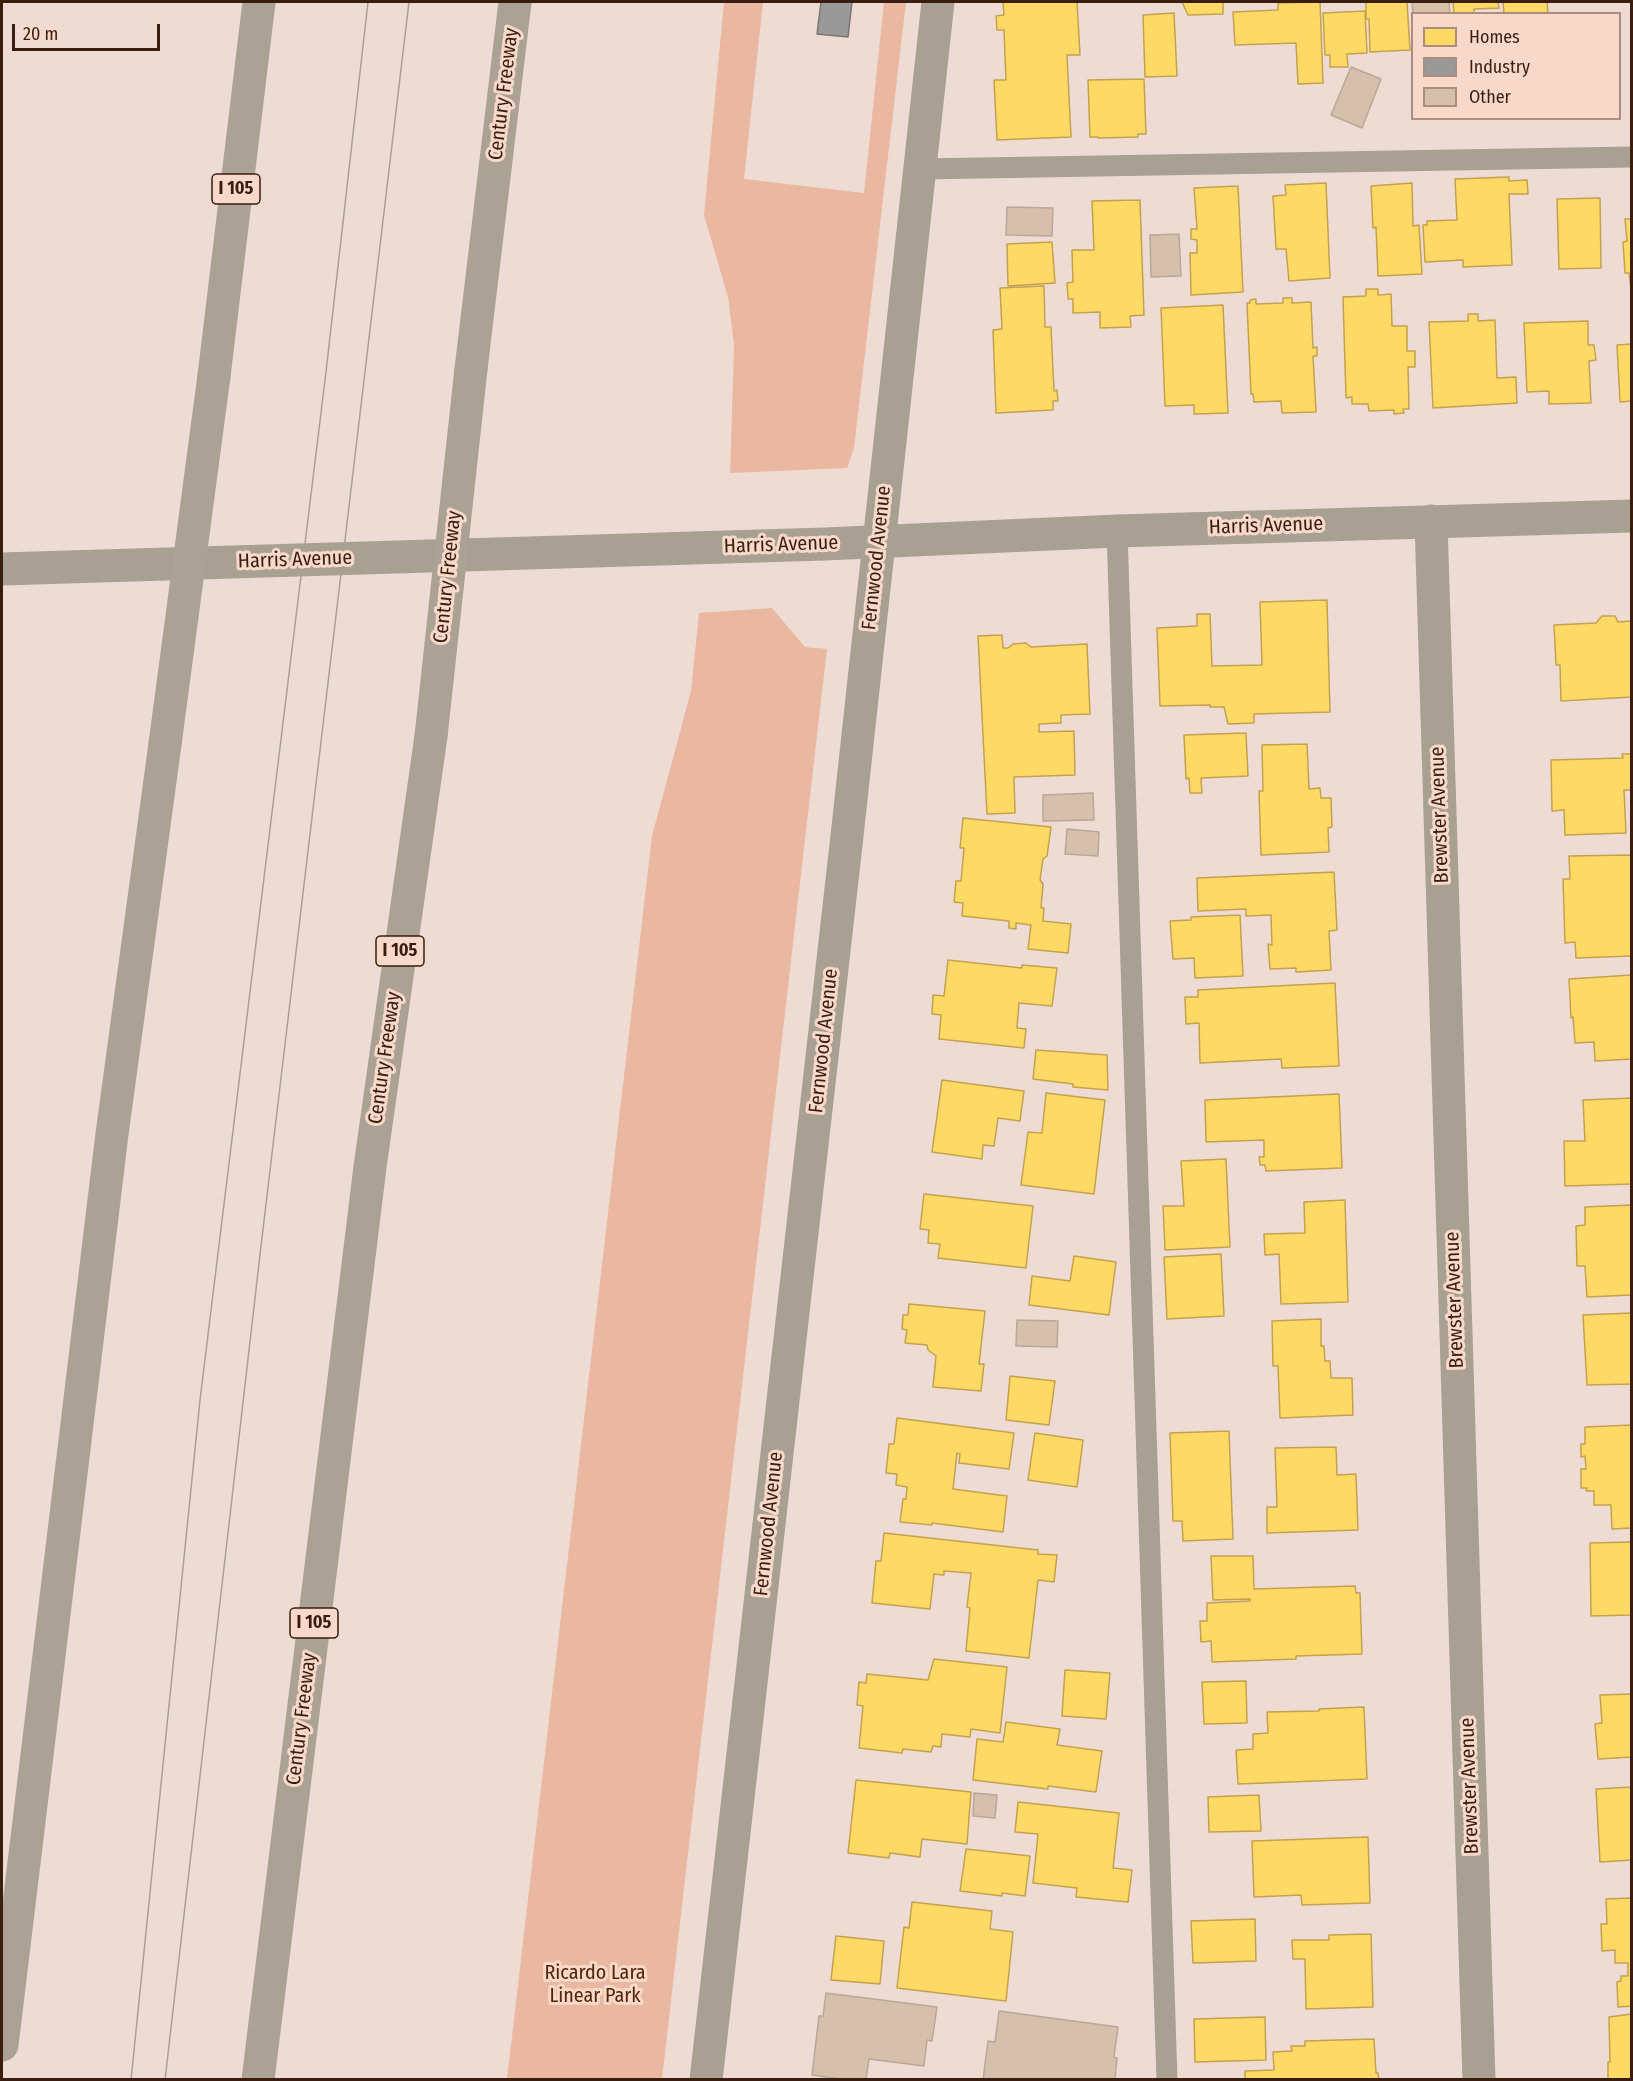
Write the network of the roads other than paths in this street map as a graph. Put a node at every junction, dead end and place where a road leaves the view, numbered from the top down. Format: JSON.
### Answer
{"nodes":[{"id":1,"x":259,"y":2,"type":"edge"},
{"id":2,"x":515,"y":2,"type":"edge"},
{"id":3,"x":938,"y":2,"type":"edge"},
{"id":4,"x":1632,"y":157,"type":"edge"},
{"id":5,"x":920,"y":169,"type":"junction"},
{"id":6,"x":1632,"y":516,"type":"edge"},
{"id":7,"x":1431,"y":521,"type":"junction"},
{"id":8,"x":1117,"y":531,"type":"junction"},
{"id":9,"x":880,"y":541,"type":"junction"},
{"id":10,"x":2,"y":569,"type":"edge"},
{"id":11,"x":2,"y":2045,"type":"edge"},
{"id":12,"x":258,"y":2079,"type":"edge"},
{"id":13,"x":706,"y":2079,"type":"edge"},
{"id":14,"x":1167,"y":2079,"type":"edge"},
{"id":15,"x":1479,"y":2079,"type":"edge"}],
"edges":[{"from":1,"to":11,"type":"highway","number":"I 105","bridge":true},
{"from":2,"to":12,"type":"highway","name":"Century Freeway","number":"I 105","bridge":true},
{"from":3,"to":5,"type":"street","name":"Fernwood Avenue"},
{"from":4,"to":5,"type":"lane"},
{"from":5,"to":9,"type":"street","name":"Fernwood Avenue"},
{"from":6,"to":7,"type":"street","name":"Harris Avenue"},
{"from":7,"to":8,"type":"street","name":"Harris Avenue"},
{"from":7,"to":15,"type":"street","name":"Brewster Avenue"},
{"from":8,"to":9,"type":"street","name":"Harris Avenue"},
{"from":8,"to":14,"type":"lane"},
{"from":9,"to":10,"type":"street","name":"Harris Avenue"},
{"from":9,"to":13,"type":"street","name":"Fernwood Avenue"}]}
